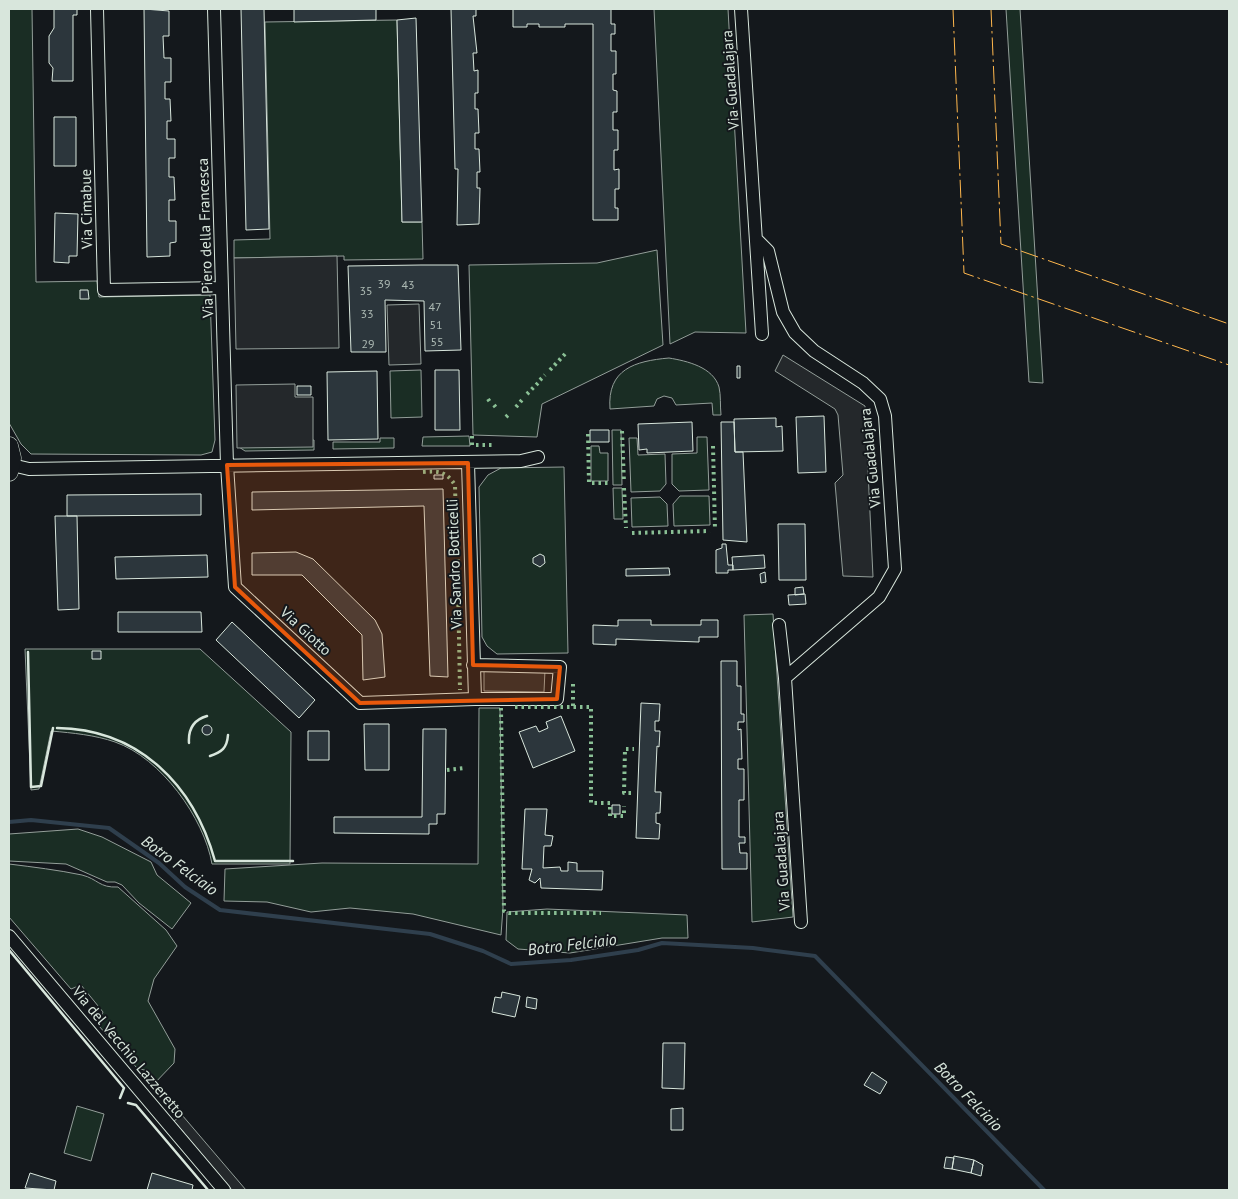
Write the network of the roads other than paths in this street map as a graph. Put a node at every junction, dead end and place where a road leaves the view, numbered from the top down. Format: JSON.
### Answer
{"nodes":[{"id":1,"x":97,"y":9,"type":"edge"},
{"id":2,"x":214,"y":9,"type":"edge"},
{"id":3,"x":742,"y":9,"type":"edge"},
{"id":4,"x":756,"y":239,"type":"junction"},
{"id":5,"x":222,"y":288,"type":"junction"},
{"id":6,"x":762,"y":334,"type":"dead end"},
{"id":7,"x":9,"y":446,"type":"edge"},
{"id":8,"x":538,"y":458,"type":"dead end"},
{"id":9,"x":468,"y":463,"type":"junction"},
{"id":10,"x":227,"y":465,"type":"junction"},
{"id":11,"x":10,"y":468,"type":"edge"},
{"id":12,"x":779,"y":625,"type":"dead end"},
{"id":13,"x":474,"y":665,"type":"junction"},
{"id":14,"x":785,"y":678,"type":"junction"},
{"id":15,"x":475,"y":699,"type":"junction"},
{"id":16,"x":801,"y":922,"type":"dead end"},
{"id":17,"x":9,"y":936,"type":"edge"},
{"id":18,"x":224,"y":1190,"type":"edge"}],
"edges":[{"from":1,"to":5,"type":"street","name":"Via Cimabue"},
{"from":2,"to":5,"type":"street","name":"Via Piero della Francesca"},
{"from":3,"to":4,"type":"street","name":"Via Guadalajara"},
{"from":4,"to":6,"type":"street","name":"Via Guadalajara"},
{"from":4,"to":14,"type":"street","name":"Via Guadalajara"},
{"from":5,"to":10,"type":"street","name":"Via Piero della Francesca"},
{"from":7,"to":11,"type":"street"},
{"from":8,"to":9,"type":"street"},
{"from":9,"to":10,"type":"street"},
{"from":9,"to":13,"type":"street","name":"Via Sandro Botticelli"},
{"from":10,"to":11,"type":"street"},
{"from":10,"to":15,"type":"street","name":"Via Giotto"},
{"from":12,"to":14,"type":"street","name":"Via Guadalajara"},
{"from":13,"to":15,"type":"street","name":"Via Sandro Botticelli"},
{"from":13,"to":15,"type":"street"},
{"from":14,"to":16,"type":"street","name":"Via Guadalajara"},
{"from":17,"to":18,"type":"street","name":"Via del Vecchio Lazzeretto"}]}
